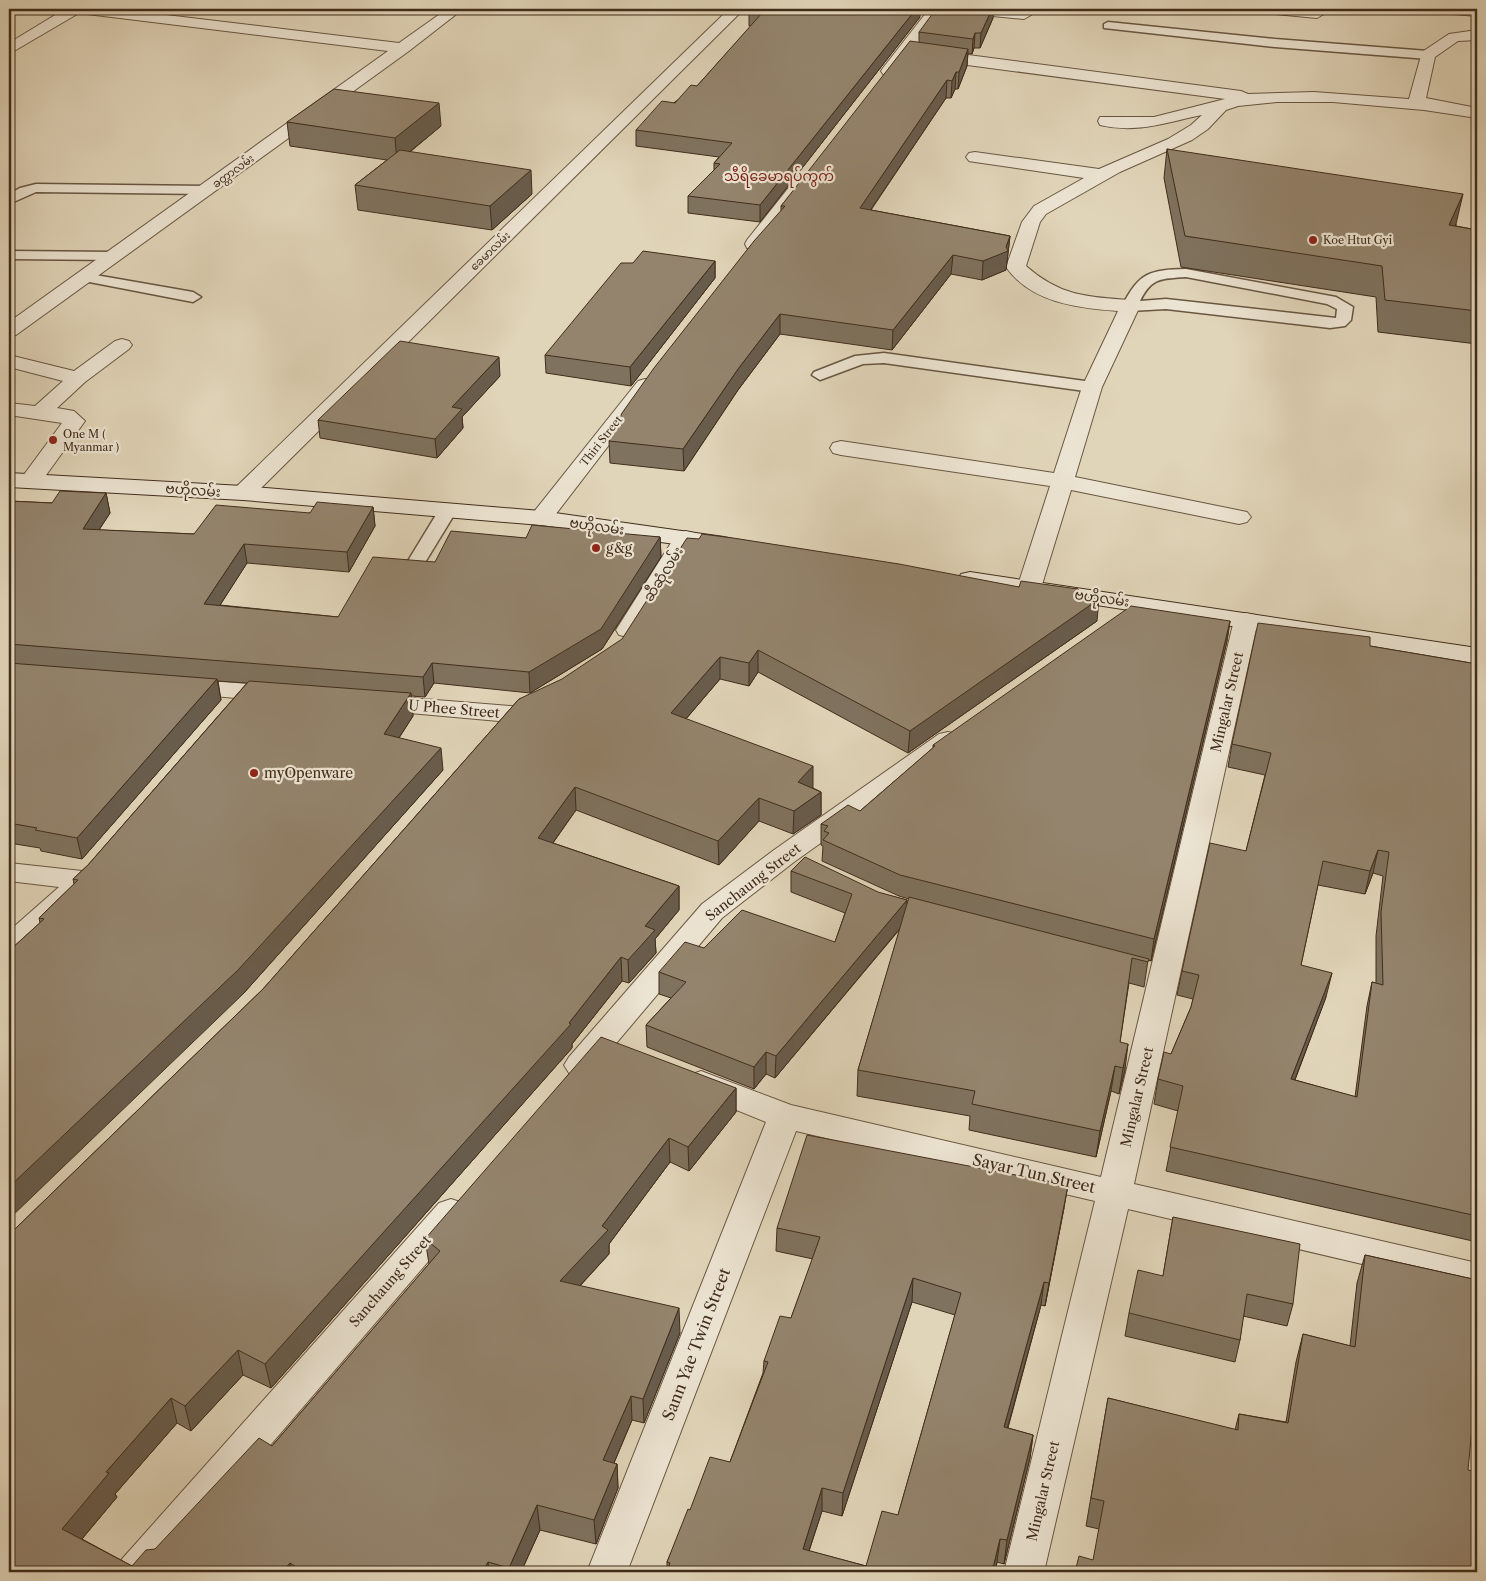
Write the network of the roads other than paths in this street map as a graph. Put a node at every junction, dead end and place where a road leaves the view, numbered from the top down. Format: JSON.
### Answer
{"nodes":[{"id":1,"x":75,"y":9,"type":"edge"},
{"id":2,"x":81,"y":9,"type":"edge"},
{"id":3,"x":216,"y":9,"type":"edge"},
{"id":4,"x":456,"y":9,"type":"edge"},
{"id":5,"x":736,"y":9,"type":"edge"},
{"id":6,"x":937,"y":9,"type":"edge"},
{"id":7,"x":962,"y":9,"type":"edge"},
{"id":8,"x":1264,"y":9,"type":"edge"},
{"id":9,"x":1441,"y":9,"type":"edge"},
{"id":10,"x":122,"y":10,"type":"edge"},
{"id":11,"x":1477,"y":12,"type":"edge"},
{"id":12,"x":1317,"y":14,"type":"dead end"},
{"id":13,"x":1024,"y":15,"type":"dead end"},
{"id":14,"x":197,"y":21,"type":"junction"},
{"id":15,"x":1108,"y":26,"type":"dead end"},
{"id":16,"x":1477,"y":35,"type":"edge"},
{"id":17,"x":404,"y":48,"type":"junction"},
{"id":18,"x":9,"y":49,"type":"edge"},
{"id":19,"x":904,"y":51,"type":"junction"},
{"id":20,"x":1428,"y":55,"type":"junction"},
{"id":21,"x":880,"y":82,"type":"edge"},
{"id":22,"x":1258,"y":98,"type":"junction"},
{"id":23,"x":1424,"y":105,"type":"junction"},
{"id":24,"x":1215,"y":108,"type":"junction"},
{"id":25,"x":1477,"y":112,"type":"edge"},
{"id":26,"x":1106,"y":121,"type":"dead end"},
{"id":27,"x":975,"y":157,"type":"dead end"},
{"id":28,"x":814,"y":168,"type":"edge"},
{"id":29,"x":1102,"y":175,"type":"junction"},
{"id":30,"x":207,"y":190,"type":"junction"},
{"id":31,"x":9,"y":200,"type":"edge"},
{"id":32,"x":9,"y":255,"type":"edge"},
{"id":33,"x":115,"y":256,"type":"junction"},
{"id":34,"x":741,"y":261,"type":"edge"},
{"id":35,"x":84,"y":277,"type":"junction"},
{"id":36,"x":1272,"y":289,"type":"junction"},
{"id":37,"x":193,"y":298,"type":"dead end"},
{"id":38,"x":1130,"y":306,"type":"junction"},
{"id":39,"x":1258,"y":314,"type":"junction"},
{"id":40,"x":9,"y":331,"type":"edge"},
{"id":41,"x":122,"y":345,"type":"dead end"},
{"id":42,"x":9,"y":361,"type":"edge"},
{"id":43,"x":656,"y":370,"type":"edge"},
{"id":44,"x":820,"y":375,"type":"dead end"},
{"id":45,"x":78,"y":378,"type":"junction"},
{"id":46,"x":1092,"y":387,"type":"junction"},
{"id":47,"x":9,"y":409,"type":"edge"},
{"id":48,"x":42,"y":411,"type":"junction"},
{"id":49,"x":841,"y":448,"type":"dead end"},
{"id":50,"x":20,"y":480,"type":"edge"},
{"id":51,"x":1062,"y":481,"type":"junction"},
{"id":52,"x":243,"y":493,"type":"junction"},
{"id":53,"x":448,"y":510,"type":"junction"},
{"id":54,"x":1239,"y":517,"type":"dead end"},
{"id":55,"x":541,"y":518,"type":"junction"},
{"id":56,"x":686,"y":538,"type":"junction"},
{"id":57,"x":745,"y":547,"type":"edge"},
{"id":58,"x":412,"y":569,"type":"edge"},
{"id":59,"x":951,"y":576,"type":"edge"},
{"id":60,"x":1029,"y":588,"type":"junction"},
{"id":61,"x":1140,"y":604,"type":"junction"},
{"id":62,"x":1246,"y":620,"type":"junction"},
{"id":63,"x":1107,"y":626,"type":"edge"},
{"id":64,"x":612,"y":655,"type":"edge"},
{"id":65,"x":1477,"y":656,"type":"edge"},
{"id":66,"x":157,"y":685,"type":"edge"},
{"id":67,"x":245,"y":692,"type":"junction"},
{"id":68,"x":304,"y":697,"type":"edge"},
{"id":69,"x":354,"y":701,"type":"edge"},
{"id":70,"x":226,"y":714,"type":"edge"},
{"id":71,"x":970,"y":724,"type":"edge"},
{"id":72,"x":491,"y":736,"type":"edge"},
{"id":73,"x":102,"y":858,"type":"edge"},
{"id":74,"x":9,"y":872,"type":"edge"},
{"id":75,"x":82,"y":880,"type":"junction"},
{"id":76,"x":9,"y":947,"type":"edge"},
{"id":77,"x":674,"y":1072,"type":"edge"},
{"id":78,"x":560,"y":1087,"type":"edge"},
{"id":79,"x":785,"y":1116,"type":"junction"},
{"id":80,"x":469,"y":1191,"type":"edge"},
{"id":81,"x":1115,"y":1192,"type":"junction"},
{"id":82,"x":1477,"y":1276,"type":"edge"},
{"id":83,"x":136,"y":1572,"type":"edge"},
{"id":84,"x":607,"y":1572,"type":"edge"},
{"id":85,"x":1024,"y":1572,"type":"edge"}],
"edges":[{"from":1,"to":18,"type":"street"},
{"from":2,"to":10,"type":"street"},
{"from":3,"to":14,"type":"street"},
{"from":4,"to":17,"type":"street","name":"ခတ္တာလမ်း"},
{"from":5,"to":52,"type":"street","name":"ခေမာလမ်း"},
{"from":6,"to":19,"type":"street"},
{"from":7,"to":13,"type":"street"},
{"from":8,"to":12,"type":"street"},
{"from":9,"to":11,"type":"street"},
{"from":10,"to":14,"type":"street"},
{"from":14,"to":17,"type":"street"},
{"from":15,"to":20,"type":"lane"},
{"from":16,"to":20,"type":"street"},
{"from":17,"to":30,"type":"street","name":"ခတ္တာလမ်း"},
{"from":19,"to":21,"type":"street"},
{"from":19,"to":22,"type":"street"},
{"from":20,"to":23,"type":"street"},
{"from":22,"to":23,"type":"street"},
{"from":22,"to":24,"type":"street"},
{"from":23,"to":25,"type":"street"},
{"from":24,"to":26,"type":"street"},
{"from":24,"to":29,"type":"street"},
{"from":27,"to":29,"type":"street"},
{"from":28,"to":34,"type":"street"},
{"from":29,"to":38,"type":"street"},
{"from":30,"to":31,"type":"lane"},
{"from":30,"to":33,"type":"street","name":"ခတ္တာလမ်း"},
{"from":32,"to":33,"type":"lane"},
{"from":33,"to":35,"type":"street","name":"ခတ္တာလမ်း"},
{"from":35,"to":37,"type":"lane"},
{"from":35,"to":40,"type":"street","name":"ခတ္တာလမ်း"},
{"from":36,"to":38,"type":"lane"},
{"from":36,"to":39,"type":"lane"},
{"from":36,"to":39,"type":"lane"},
{"from":38,"to":39,"type":"lane"},
{"from":38,"to":46,"type":"street"},
{"from":41,"to":45,"type":"street"},
{"from":42,"to":45,"type":"street"},
{"from":43,"to":55,"type":"street","name":"Thiri Street"},
{"from":44,"to":46,"type":"lane"},
{"from":45,"to":48,"type":"street"},
{"from":46,"to":51,"type":"street"},
{"from":47,"to":48,"type":"street"},
{"from":48,"to":50,"type":"street"},
{"from":49,"to":51,"type":"street"},
{"from":50,"to":52,"type":"street","name":"ဗဟိုလမ်း"},
{"from":51,"to":54,"type":"street"},
{"from":51,"to":60,"type":"street"},
{"from":52,"to":53,"type":"street","name":"ဗဟိုလမ်း"},
{"from":53,"to":55,"type":"street","name":"ဗဟိုလမ်း"},
{"from":53,"to":58,"type":"lane"},
{"from":55,"to":56,"type":"street","name":"ဗဟိုလမ်း"},
{"from":56,"to":57,"type":"street","name":"ဗဟိုလမ်း"},
{"from":56,"to":64,"type":"street","name":"ဆီဆုံလမ်း"},
{"from":59,"to":60,"type":"street","name":"ဗဟိုလမ်း"},
{"from":60,"to":61,"type":"street","name":"ဗဟိုလမ်း"},
{"from":61,"to":62,"type":"street","name":"ဗဟိုလမ်း"},
{"from":61,"to":63,"type":"street"},
{"from":62,"to":65,"type":"street","name":"ဗဟိုလမ်း"},
{"from":62,"to":81,"type":"street","name":"Mingalar Street"},
{"from":66,"to":67,"type":"street"},
{"from":67,"to":68,"type":"street"},
{"from":67,"to":70,"type":"street"},
{"from":69,"to":72,"type":"street","name":"U Phee Street"},
{"from":71,"to":78,"type":"street","name":"Sanchaung Street"},
{"from":73,"to":75,"type":"street"},
{"from":74,"to":75,"type":"street"},
{"from":75,"to":76,"type":"street"},
{"from":77,"to":79,"type":"street","name":"Sayar Tun Street"},
{"from":79,"to":81,"type":"street","name":"Sayar Tun Street"},
{"from":79,"to":84,"type":"street","name":"Sann Yae Twin Street"},
{"from":80,"to":83,"type":"street","name":"Sanchaung Street"},
{"from":81,"to":82,"type":"street","name":"Sayar Tun Street"},
{"from":81,"to":85,"type":"street","name":"Mingalar Street"}]}
